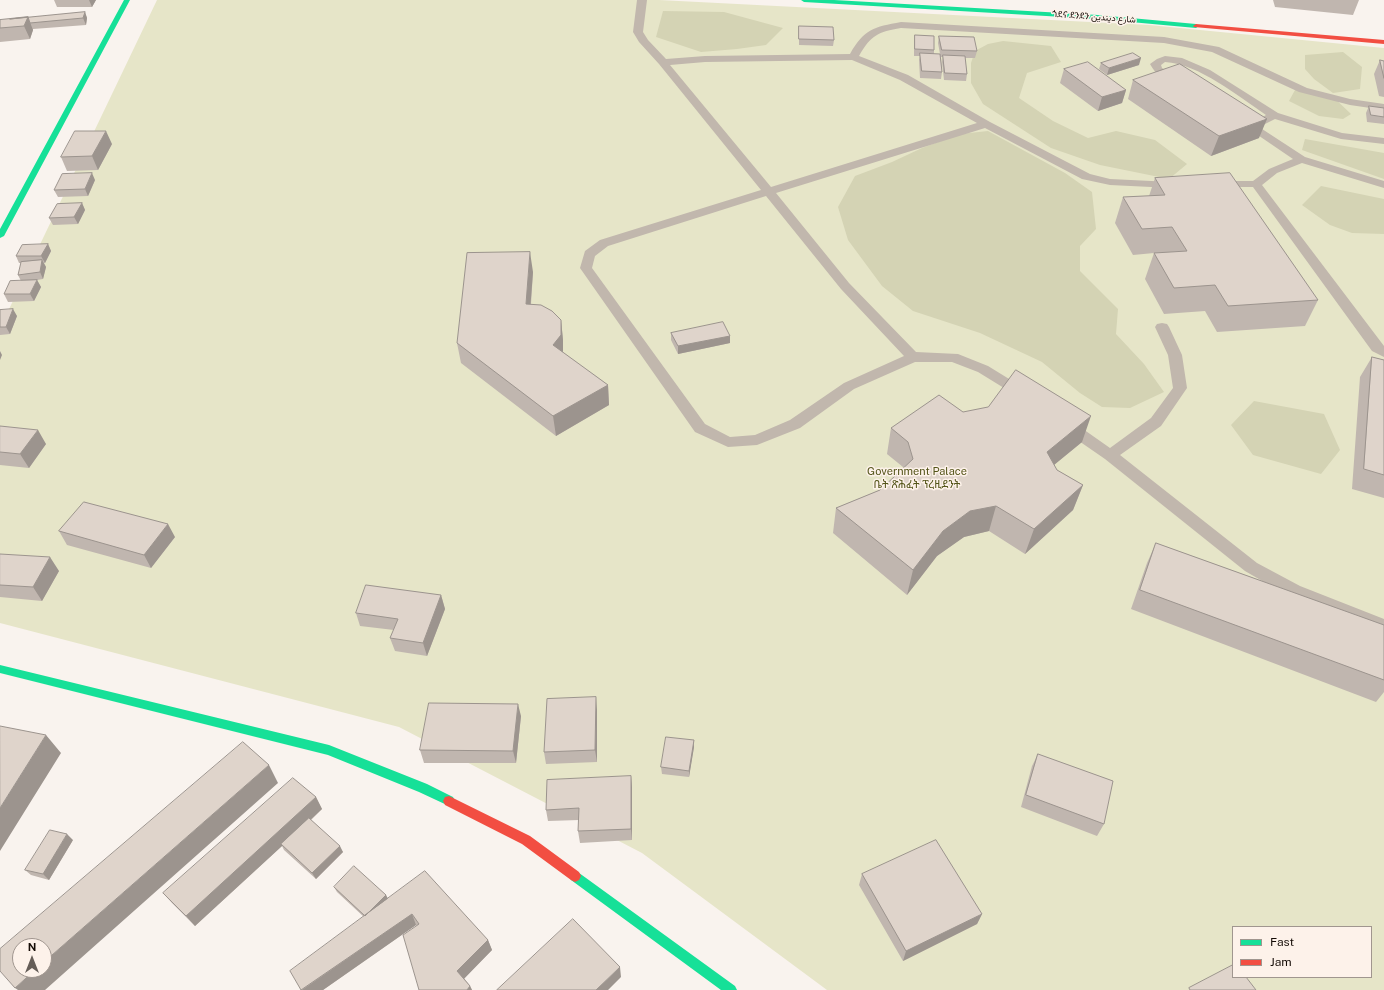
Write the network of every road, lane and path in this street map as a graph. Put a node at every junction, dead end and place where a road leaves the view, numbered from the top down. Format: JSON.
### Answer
{"nodes":[{"id":1,"x":127,"y":0,"type":"edge"},
{"id":2,"x":642,"y":0,"type":"edge"},
{"id":3,"x":804,"y":0,"type":"edge"},
{"id":4,"x":1384,"y":42,"type":"edge"},
{"id":5,"x":853,"y":57,"type":"junction"},
{"id":6,"x":663,"y":62,"type":"junction"},
{"id":7,"x":1188,"y":89,"type":"edge"},
{"id":8,"x":1384,"y":107,"type":"edge"},
{"id":9,"x":1274,"y":116,"type":"junction"},
{"id":10,"x":1240,"y":120,"type":"edge"},
{"id":11,"x":986,"y":124,"type":"junction"},
{"id":12,"x":1251,"y":127,"type":"junction"},
{"id":13,"x":1384,"y":141,"type":"edge"},
{"id":14,"x":1301,"y":159,"type":"junction"},
{"id":15,"x":1256,"y":184,"type":"junction"},
{"id":16,"x":1186,"y":185,"type":"edge"},
{"id":17,"x":1201,"y":185,"type":"edge"},
{"id":18,"x":1384,"y":185,"type":"edge"},
{"id":19,"x":768,"y":192,"type":"junction"},
{"id":20,"x":0,"y":236,"type":"edge"},
{"id":21,"x":1162,"y":327,"type":"dead end"},
{"id":22,"x":1384,"y":352,"type":"edge"},
{"id":23,"x":913,"y":357,"type":"junction"},
{"id":24,"x":1033,"y":401,"type":"edge"},
{"id":25,"x":1058,"y":419,"type":"edge"},
{"id":26,"x":1110,"y":455,"type":"junction"},
{"id":27,"x":1384,"y":626,"type":"edge"},
{"id":28,"x":0,"y":669,"type":"edge"},
{"id":29,"x":731,"y":990,"type":"edge"}],
"edges":[{"from":1,"to":20,"type":"street"},
{"from":2,"to":6,"type":"lane"},
{"from":3,"to":4,"type":"street","name":"ጎደና ደንደን شارع ديندين"},
{"from":5,"to":6,"type":"lane"},
{"from":5,"to":8,"type":"lane"},
{"from":5,"to":11,"type":"lane"},
{"from":6,"to":19,"type":"lane"},
{"from":7,"to":9,"type":"lane"},
{"from":9,"to":12,"type":"lane"},
{"from":9,"to":13,"type":"lane"},
{"from":10,"to":12,"type":"lane"},
{"from":11,"to":16,"type":"lane"},
{"from":11,"to":19,"type":"lane"},
{"from":12,"to":14,"type":"lane"},
{"from":14,"to":15,"type":"lane"},
{"from":14,"to":18,"type":"lane"},
{"from":15,"to":17,"type":"lane"},
{"from":15,"to":22,"type":"lane"},
{"from":19,"to":23,"type":"lane"},
{"from":19,"to":23,"type":"lane"},
{"from":21,"to":26,"type":"lane"},
{"from":23,"to":24,"type":"lane"},
{"from":25,"to":26,"type":"lane"},
{"from":26,"to":27,"type":"lane"},
{"from":28,"to":29,"type":"street"}]}
